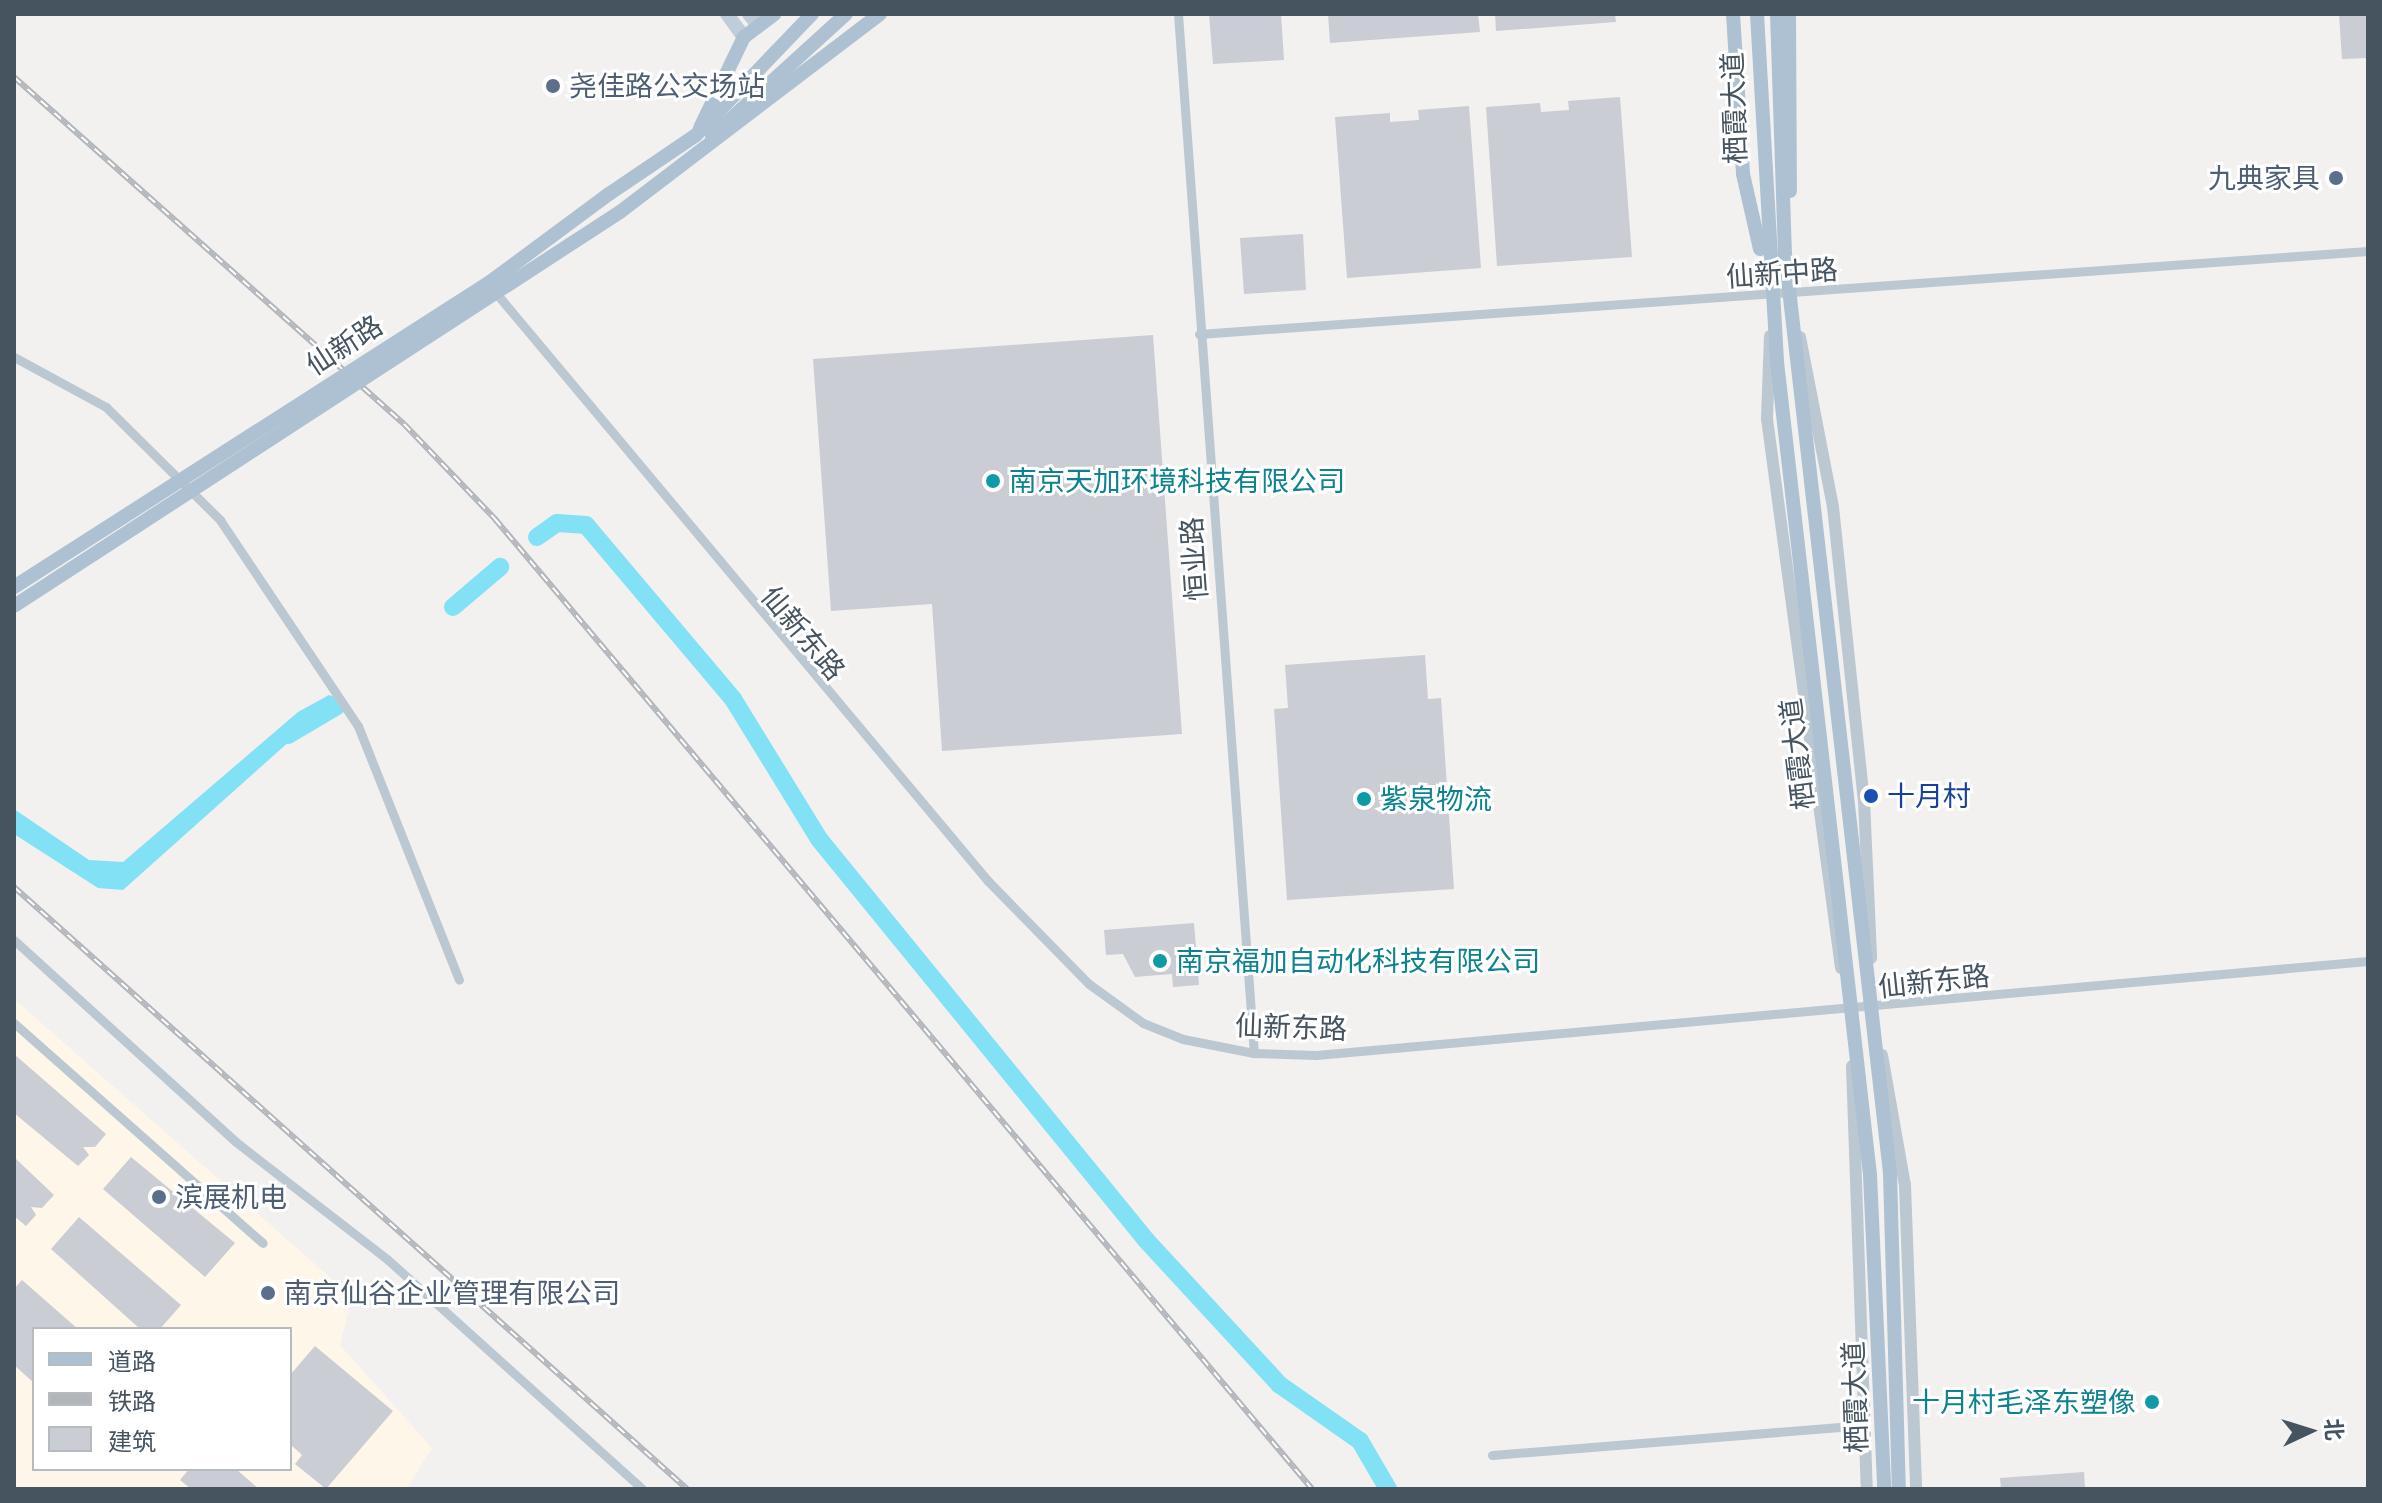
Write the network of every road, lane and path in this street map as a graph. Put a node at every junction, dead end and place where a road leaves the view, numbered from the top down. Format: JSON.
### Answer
{"nodes":[{"id":1,"x":727,"y":14,"type":"edge"},
{"id":2,"x":774,"y":14,"type":"edge"},
{"id":3,"x":812,"y":14,"type":"edge"},
{"id":4,"x":846,"y":14,"type":"edge"},
{"id":5,"x":880,"y":14,"type":"edge"},
{"id":6,"x":1178,"y":14,"type":"edge"},
{"id":7,"x":1737,"y":14,"type":"edge"},
{"id":8,"x":1757,"y":14,"type":"edge"},
{"id":9,"x":1777,"y":14,"type":"edge"},
{"id":10,"x":1789,"y":14,"type":"edge"},
{"id":11,"x":754,"y":20,"type":"edge"},
{"id":12,"x":744,"y":37,"type":"junction"},
{"id":13,"x":696,"y":135,"type":"junction"},
{"id":14,"x":658,"y":185,"type":"junction"},
{"id":15,"x":2368,"y":251,"type":"edge"},
{"id":16,"x":496,"y":293,"type":"junction"},
{"id":17,"x":1790,"y":295,"type":"junction"},
{"id":18,"x":1771,"y":297,"type":"junction"},
{"id":19,"x":1199,"y":334,"type":"junction"},
{"id":20,"x":14,"y":357,"type":"edge"},
{"id":21,"x":14,"y":587,"type":"edge"},
{"id":22,"x":14,"y":606,"type":"edge"},
{"id":23,"x":14,"y":940,"type":"edge"},
{"id":24,"x":2368,"y":961,"type":"edge"},
{"id":25,"x":459,"y":980,"type":"dead end"},
{"id":26,"x":1872,"y":1010,"type":"junction"},
{"id":27,"x":1849,"y":1012,"type":"junction"},
{"id":28,"x":14,"y":1023,"type":"edge"},
{"id":29,"x":1254,"y":1053,"type":"junction"},
{"id":30,"x":263,"y":1243,"type":"dead end"},
{"id":31,"x":1865,"y":1425,"type":"junction"},
{"id":32,"x":1492,"y":1455,"type":"dead end"},
{"id":33,"x":642,"y":1489,"type":"edge"},
{"id":34,"x":1867,"y":1489,"type":"edge"},
{"id":35,"x":1884,"y":1489,"type":"edge"},
{"id":36,"x":1899,"y":1489,"type":"edge"},
{"id":37,"x":1916,"y":1489,"type":"edge"}],
"edges":[{"from":1,"to":12,"type":"main road"},
{"from":2,"to":11,"type":"main road","name":"仙新路"},
{"from":3,"to":13,"type":"main road","name":"仙新路"},
{"from":4,"to":14,"type":"main road","name":"仙新路"},
{"from":5,"to":14,"type":"main road","name":"仙新路"},
{"from":6,"to":19,"type":"street","name":"恒业路"},
{"from":7,"to":18,"type":"main road"},
{"from":8,"to":18,"type":"main road","name":"栖霞大道"},
{"from":9,"to":17,"type":"main road","name":"栖霞大道"},
{"from":10,"to":17,"type":"main road"},
{"from":11,"to":12,"type":"main road","name":"仙新路"},
{"from":12,"to":13,"type":"main road","name":"仙新路"},
{"from":13,"to":21,"type":"main road","name":"仙新路","bridge":true},
{"from":14,"to":16,"type":"main road","name":"仙新路","bridge":true},
{"from":15,"to":17,"type":"street","name":"仙新中路"},
{"from":16,"to":22,"type":"main road","name":"仙新路","bridge":true},
{"from":16,"to":29,"type":"street","name":"仙新东路"},
{"from":17,"to":18,"type":"street","name":"仙新中路"},
{"from":17,"to":26,"type":"main road","name":"栖霞大道"},
{"from":18,"to":19,"type":"street","name":"仙新中路"},
{"from":18,"to":27,"type":"main road","name":"栖霞大道"},
{"from":19,"to":29,"type":"street","name":"恒业路"},
{"from":20,"to":25,"type":"street"},
{"from":23,"to":33,"type":"street"},
{"from":24,"to":26,"type":"street","name":"仙新东路"},
{"from":26,"to":27,"type":"street","name":"仙新东路"},
{"from":26,"to":36,"type":"main road","name":"栖霞大道"},
{"from":26,"to":37,"type":"street"},
{"from":27,"to":29,"type":"street","name":"仙新东路"},
{"from":27,"to":31,"type":"street"},
{"from":27,"to":35,"type":"main road","name":"栖霞大道"},
{"from":28,"to":30,"type":"street"},
{"from":31,"to":32,"type":"street"},
{"from":31,"to":34,"type":"street"}]}
